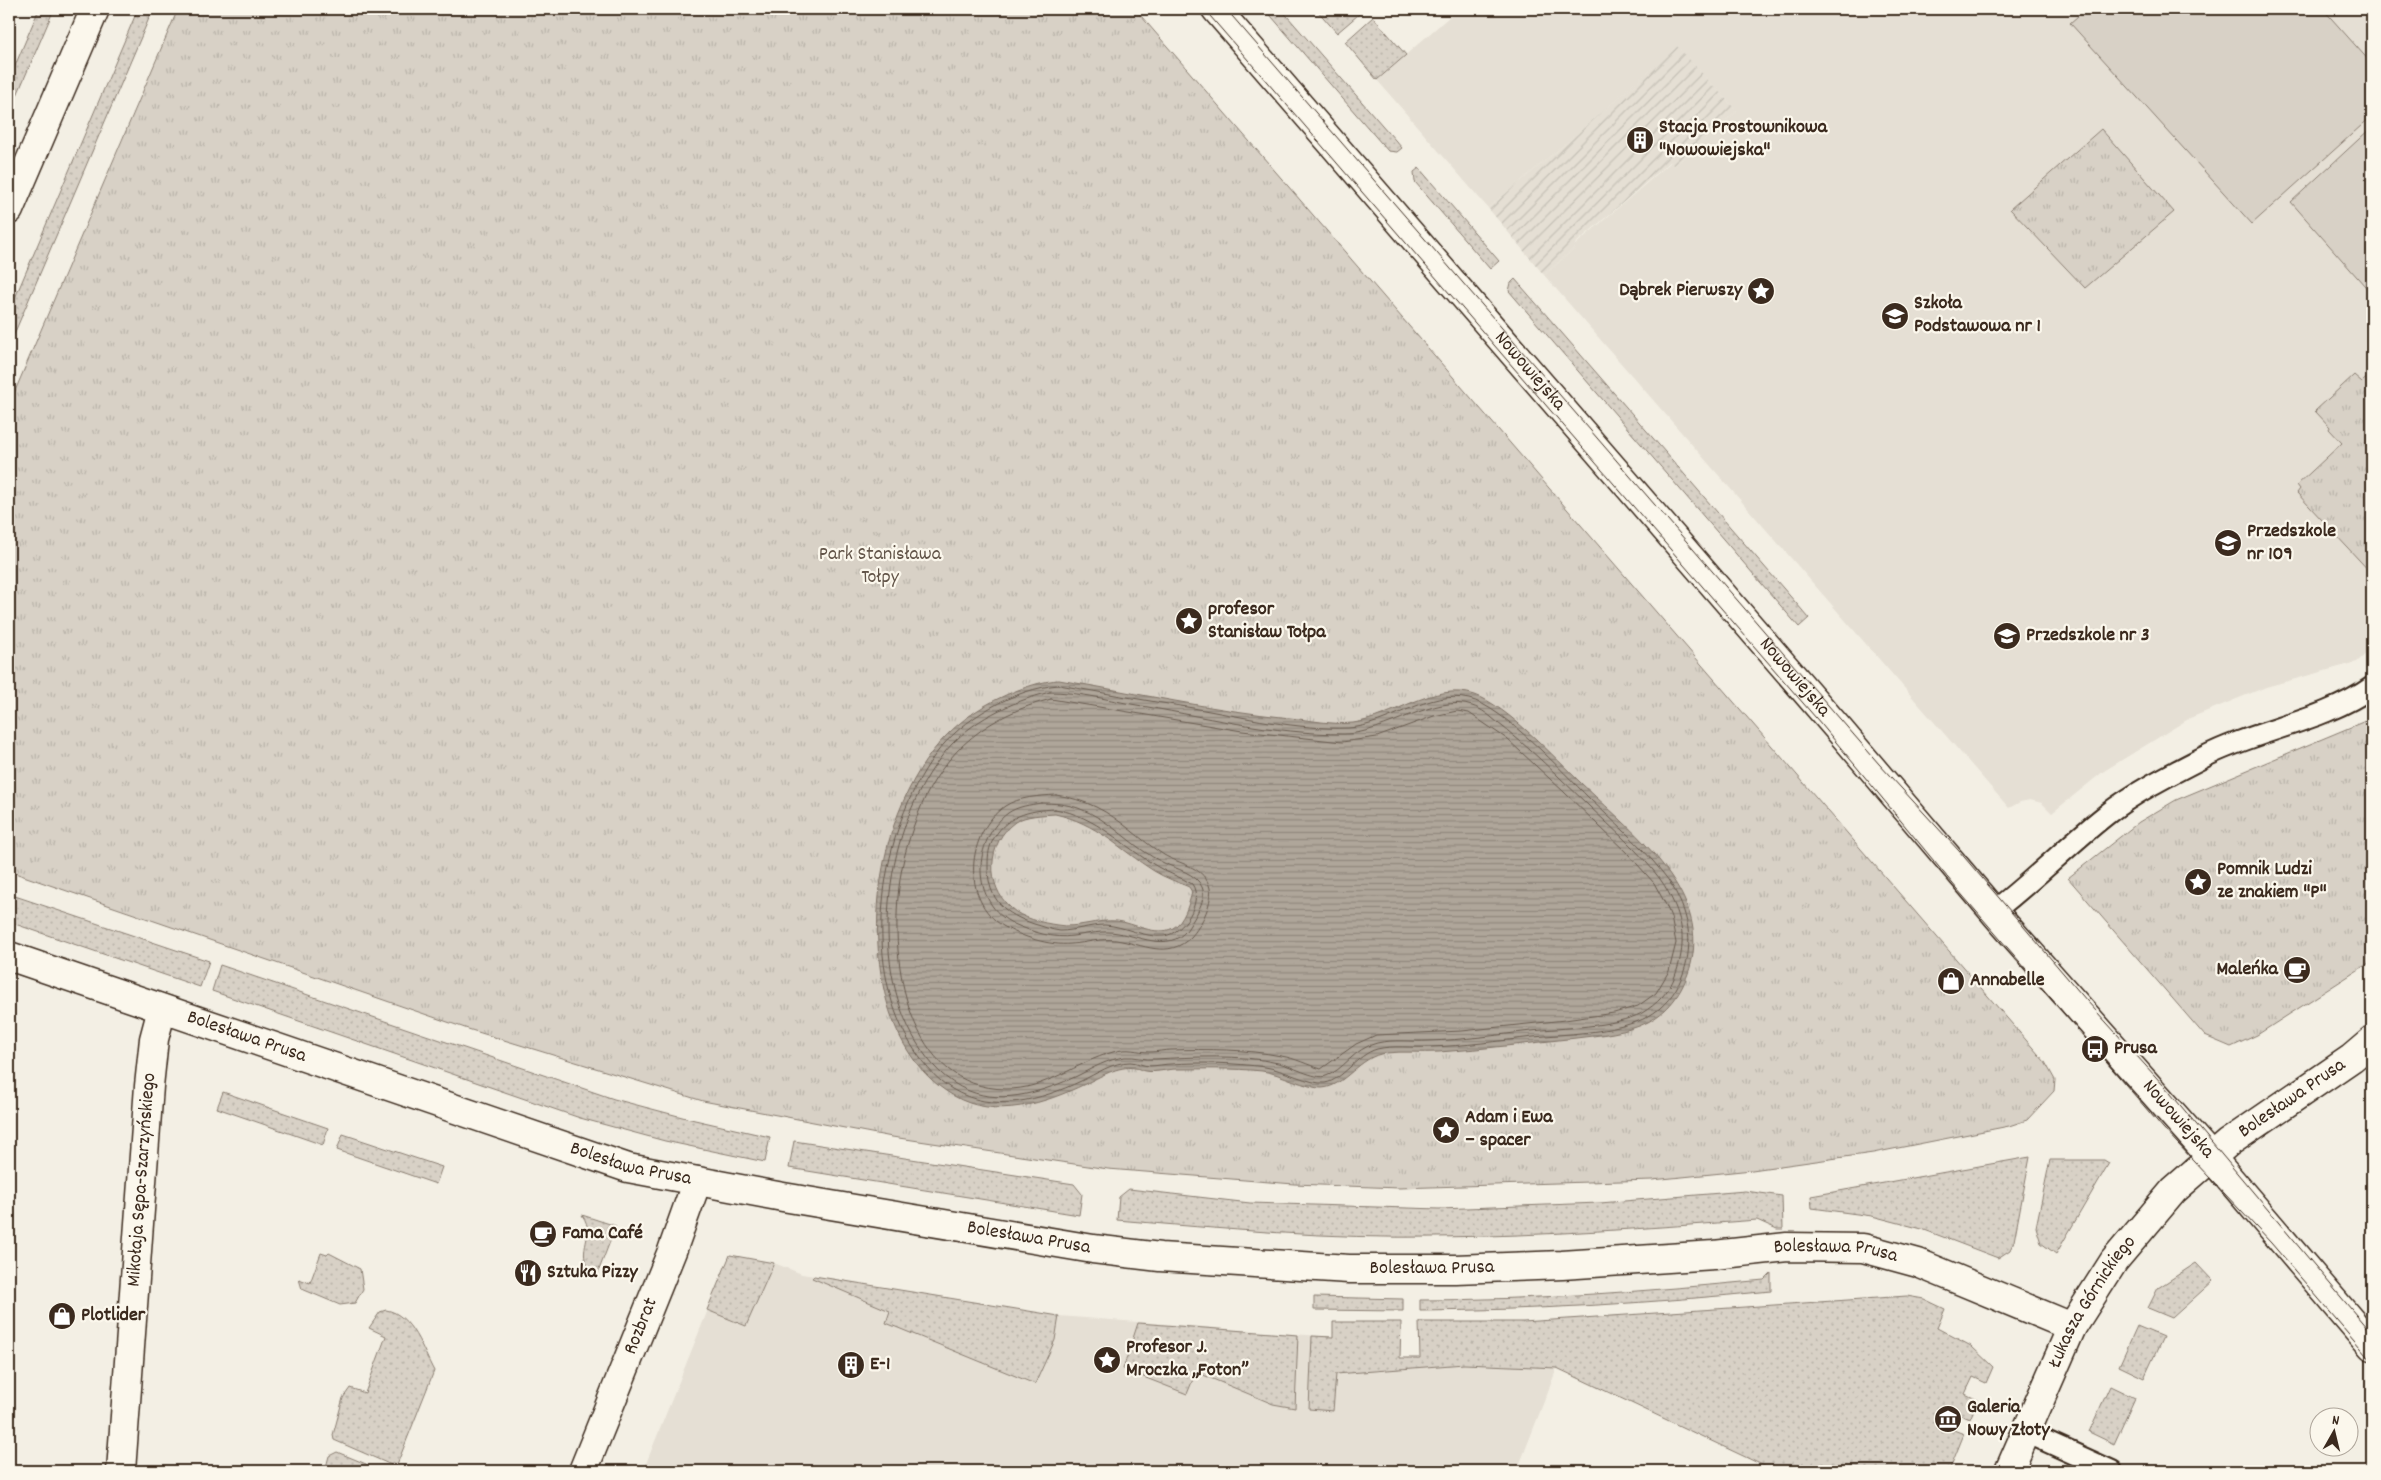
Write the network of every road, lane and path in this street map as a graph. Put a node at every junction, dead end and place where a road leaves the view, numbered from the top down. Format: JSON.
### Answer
{"nodes":[{"id":1,"x":95,"y":9,"type":"edge"},
{"id":2,"x":1216,"y":9,"type":"edge"},
{"id":3,"x":9,"y":210,"type":"edge"},
{"id":4,"x":2372,"y":687,"type":"edge"},
{"id":5,"x":1994,"y":910,"type":"junction"},
{"id":6,"x":9,"y":956,"type":"edge"},
{"id":7,"x":162,"y":1009,"type":"junction"},
{"id":8,"x":2372,"y":1041,"type":"edge"},
{"id":9,"x":2211,"y":1157,"type":"junction"},
{"id":10,"x":697,"y":1181,"type":"junction"},
{"id":11,"x":2072,"y":1327,"type":"junction"},
{"id":12,"x":2372,"y":1346,"type":"edge"},
{"id":13,"x":2026,"y":1432,"type":"junction"},
{"id":14,"x":120,"y":1471,"type":"edge"},
{"id":15,"x":583,"y":1471,"type":"edge"},
{"id":16,"x":2009,"y":1471,"type":"edge"},
{"id":17,"x":2112,"y":1471,"type":"edge"}],
"edges":[{"from":1,"to":3,"type":"street"},
{"from":2,"to":5,"type":"street","name":"Nowowiejska"},
{"from":4,"to":5,"type":"lane"},
{"from":5,"to":9,"type":"street","name":"Nowowiejska"},
{"from":6,"to":7,"type":"street","name":"Bolesława Prusa"},
{"from":7,"to":10,"type":"street","name":"Bolesława Prusa"},
{"from":7,"to":14,"type":"street","name":"Mikołaja Sępa-Szarzyńskiego"},
{"from":8,"to":9,"type":"street","name":"Bolesława Prusa"},
{"from":9,"to":11,"type":"street","name":"Łukasza Górnickiego"},
{"from":9,"to":12,"type":"street","name":"Nowowiejska"},
{"from":10,"to":11,"type":"street","name":"Bolesława Prusa"},
{"from":10,"to":15,"type":"street","name":"Rozbrat"},
{"from":11,"to":13,"type":"street","name":"Łukasza Górnickiego"},
{"from":13,"to":16,"type":"street","name":"Łukasza Górnickiego"},
{"from":13,"to":17,"type":"lane"}]}
